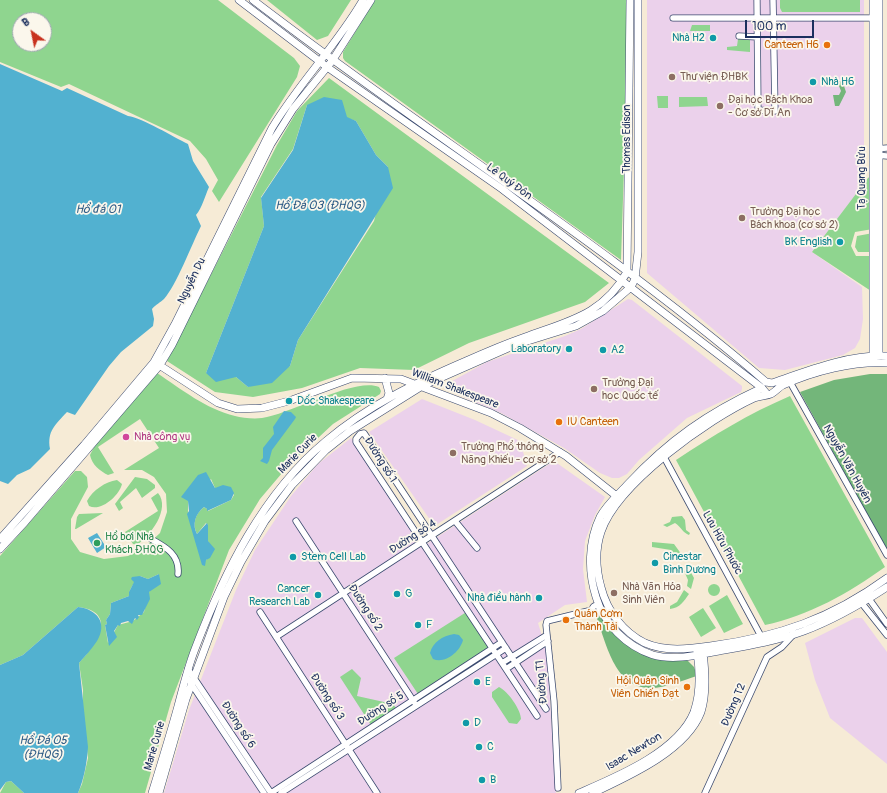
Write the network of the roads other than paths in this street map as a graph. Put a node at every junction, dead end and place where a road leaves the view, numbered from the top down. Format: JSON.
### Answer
{"nodes":[{"id":1,"x":239,"y":0,"type":"edge"},
{"id":2,"x":253,"y":0,"type":"edge"},
{"id":3,"x":363,"y":0,"type":"edge"},
{"id":4,"x":371,"y":0,"type":"edge"},
{"id":5,"x":630,"y":0,"type":"edge"},
{"id":6,"x":638,"y":0,"type":"edge"},
{"id":7,"x":757,"y":0,"type":"edge"},
{"id":8,"x":773,"y":0,"type":"edge"},
{"id":9,"x":873,"y":0,"type":"edge"},
{"id":10,"x":879,"y":0,"type":"edge"},
{"id":11,"x":673,"y":18,"type":"dead end"},
{"id":12,"x":757,"y":18,"type":"junction"},
{"id":13,"x":773,"y":18,"type":"junction"},
{"id":14,"x":876,"y":18,"type":"junction"},
{"id":15,"x":739,"y":36,"type":"dead end"},
{"id":16,"x":758,"y":37,"type":"junction"},
{"id":17,"x":323,"y":59,"type":"junction"},
{"id":18,"x":330,"y":64,"type":"junction"},
{"id":19,"x":430,"y":130,"type":"junction"},
{"id":20,"x":426,"y":137,"type":"junction"},
{"id":21,"x":887,"y":148,"type":"edge"},
{"id":22,"x":876,"y":152,"type":"junction"},
{"id":23,"x":887,"y":156,"type":"edge"},
{"id":24,"x":470,"y":162,"type":"junction"},
{"id":25,"x":504,"y":186,"type":"junction"},
{"id":26,"x":638,"y":201,"type":"junction"},
{"id":27,"x":628,"y":202,"type":"junction"},
{"id":28,"x":627,"y":272,"type":"junction"},
{"id":29,"x":635,"y":279,"type":"junction"},
{"id":30,"x":622,"y":281,"type":"junction"},
{"id":31,"x":631,"y":287,"type":"junction"},
{"id":32,"x":667,"y":309,"type":"junction"},
{"id":33,"x":876,"y":355,"type":"junction"},
{"id":34,"x":887,"y":356,"type":"edge"},
{"id":35,"x":887,"y":363,"type":"edge"},
{"id":36,"x":157,"y":364,"type":"junction"},
{"id":37,"x":385,"y":378,"type":"junction"},
{"id":38,"x":441,"y":378,"type":"junction"},
{"id":39,"x":790,"y":382,"type":"junction"},
{"id":40,"x":419,"y":385,"type":"junction"},
{"id":41,"x":767,"y":387,"type":"junction"},
{"id":42,"x":442,"y":395,"type":"junction"},
{"id":43,"x":387,"y":399,"type":"junction"},
{"id":44,"x":560,"y":452,"type":"junction"},
{"id":45,"x":664,"y":457,"type":"junction"},
{"id":46,"x":619,"y":498,"type":"junction"},
{"id":47,"x":296,"y":521,"type":"dead end"},
{"id":48,"x":455,"y":521,"type":"junction"},
{"id":49,"x":432,"y":536,"type":"junction"},
{"id":50,"x":0,"y":539,"type":"edge"},
{"id":51,"x":151,"y":539,"type":"dead end"},
{"id":52,"x":422,"y":542,"type":"junction"},
{"id":53,"x":477,"y":548,"type":"dead end"},
{"id":54,"x":0,"y":549,"type":"edge"},
{"id":55,"x":887,"y":555,"type":"edge"},
{"id":56,"x":239,"y":561,"type":"junction"},
{"id":57,"x":178,"y":574,"type":"dead end"},
{"id":58,"x":887,"y":578,"type":"edge"},
{"id":59,"x":887,"y":587,"type":"edge"},
{"id":60,"x":344,"y":594,"type":"junction"},
{"id":61,"x":867,"y":596,"type":"junction"},
{"id":62,"x":859,"y":600,"type":"junction"},
{"id":63,"x":606,"y":603,"type":"junction"},
{"id":64,"x":596,"y":609,"type":"junction"},
{"id":65,"x":260,"y":612,"type":"dead end"},
{"id":66,"x":887,"y":624,"type":"edge"},
{"id":67,"x":793,"y":632,"type":"junction"},
{"id":68,"x":887,"y":635,"type":"edge"},
{"id":69,"x":276,"y":638,"type":"junction"},
{"id":70,"x":547,"y":638,"type":"junction"},
{"id":71,"x":762,"y":638,"type":"junction"},
{"id":72,"x":502,"y":642,"type":"junction"},
{"id":73,"x":492,"y":648,"type":"junction"},
{"id":74,"x":506,"y":648,"type":"junction"},
{"id":75,"x":700,"y":651,"type":"junction"},
{"id":76,"x":496,"y":654,"type":"junction"},
{"id":77,"x":512,"y":657,"type":"junction"},
{"id":78,"x":516,"y":662,"type":"junction"},
{"id":79,"x":502,"y":663,"type":"junction"},
{"id":80,"x":506,"y":669,"type":"junction"},
{"id":81,"x":187,"y":673,"type":"junction"},
{"id":82,"x":194,"y":681,"type":"junction"},
{"id":83,"x":415,"y":703,"type":"junction"},
{"id":84,"x":546,"y":709,"type":"dead end"},
{"id":85,"x":537,"y":716,"type":"dead end"},
{"id":86,"x":347,"y":747,"type":"junction"},
{"id":87,"x":558,"y":788,"type":"dead end"},
{"id":88,"x":597,"y":790,"type":"edge"},
{"id":89,"x":152,"y":793,"type":"edge"},
{"id":90,"x":159,"y":793,"type":"edge"},
{"id":91,"x":264,"y":793,"type":"edge"},
{"id":92,"x":271,"y":793,"type":"edge"},
{"id":93,"x":281,"y":793,"type":"edge"},
{"id":94,"x":377,"y":793,"type":"edge"},
{"id":95,"x":579,"y":793,"type":"edge"},
{"id":96,"x":705,"y":793,"type":"edge"}],
"edges":[{"from":1,"to":17,"type":"street","name":"Lê Quý Đôn"},
{"from":2,"to":17,"type":"street","name":"Lê Quý Đôn"},
{"from":3,"to":17,"type":"street","name":"Nguyễn Du"},
{"from":4,"to":18,"type":"street","name":"Nguyễn Du"},
{"from":5,"to":27,"type":"street","name":"Thomas Edison"},
{"from":6,"to":26,"type":"street","name":"Thomas Edison"},
{"from":7,"to":12,"type":"street"},
{"from":8,"to":13,"type":"street"},
{"from":9,"to":14,"type":"street","name":"Tạ Quang Bửu"},
{"from":10,"to":14,"type":"street","name":"Tạ Quang Bửu"},
{"from":11,"to":12,"type":"street"},
{"from":12,"to":13,"type":"street"},
{"from":12,"to":16,"type":"street"},
{"from":13,"to":14,"type":"street"},
{"from":13,"to":16,"type":"street"},
{"from":14,"to":22,"type":"street","name":"Tạ Quang Bửu"},
{"from":15,"to":16,"type":"street"},
{"from":17,"to":18,"type":"street","name":"Lê Quý Đôn"},
{"from":17,"to":36,"type":"street","name":"Nguyễn Du"},
{"from":18,"to":19,"type":"street","name":"Lê Quý Đôn"},
{"from":18,"to":20,"type":"street","name":"Lê Quý Đôn"},
{"from":18,"to":36,"type":"street","name":"Nguyễn Du"},
{"from":19,"to":20,"type":"street"},
{"from":19,"to":24,"type":"street","name":"Lê Quý Đôn"},
{"from":20,"to":24,"type":"street","name":"Lê Quý Đôn"},
{"from":21,"to":22,"type":"street"},
{"from":22,"to":23,"type":"street"},
{"from":22,"to":33,"type":"street","name":"Tạ Quang Bửu"},
{"from":24,"to":25,"type":"street","name":"Lê Quý Đôn"},
{"from":25,"to":28,"type":"street","name":"Lê Quý Đôn"},
{"from":25,"to":30,"type":"street","name":"Lê Quý Đôn"},
{"from":26,"to":27,"type":"street"},
{"from":26,"to":29,"type":"street","name":"Thomas Edison"},
{"from":27,"to":28,"type":"street","name":"Thomas Edison"},
{"from":28,"to":29,"type":"street","name":"Lê Quý Đôn"},
{"from":28,"to":30,"type":"street","name":"Marie Curie"},
{"from":29,"to":31,"type":"street"},
{"from":29,"to":32,"type":"street","name":"Lê Quý Đôn"},
{"from":30,"to":31,"type":"street","name":"Lê Quý Đôn"},
{"from":30,"to":40,"type":"street","name":"Marie Curie"},
{"from":31,"to":32,"type":"street","name":"Lê Quý Đôn"},
{"from":31,"to":38,"type":"street","name":"Marie Curie"},
{"from":32,"to":41,"type":"street","name":"Lê Quý Đôn"},
{"from":33,"to":34,"type":"street"},
{"from":33,"to":41,"type":"street"},
{"from":35,"to":39,"type":"street"},
{"from":36,"to":37,"type":"street","name":"William Shakespeare"},
{"from":36,"to":50,"type":"street","name":"Nguyễn Du"},
{"from":36,"to":54,"type":"street","name":"Nguyễn Du"},
{"from":37,"to":40,"type":"street","name":"William Shakespeare"},
{"from":37,"to":43,"type":"street"},
{"from":38,"to":40,"type":"street","name":"Marie Curie"},
{"from":38,"to":42,"type":"street"},
{"from":39,"to":41,"type":"street"},
{"from":39,"to":55,"type":"street","name":"Nguyễn Văn Huyên"},
{"from":40,"to":42,"type":"street","name":"William Shakespeare"},
{"from":40,"to":43,"type":"street","name":"Marie Curie"},
{"from":40,"to":56,"type":"street","name":"Marie Curie"},
{"from":41,"to":45,"type":"street"},
{"from":41,"to":46,"type":"street"},
{"from":42,"to":44,"type":"street","name":"William Shakespeare"},
{"from":43,"to":56,"type":"street","name":"Marie Curie"},
{"from":44,"to":46,"type":"street","name":"William Shakespeare"},
{"from":44,"to":48,"type":"street","name":"Đường số 4"},
{"from":45,"to":46,"type":"street"},
{"from":45,"to":71,"type":"street","name":"Lưu Hữu Phước"},
{"from":46,"to":63,"type":"street"},
{"from":46,"to":64,"type":"street"},
{"from":47,"to":60,"type":"street","name":"Đường số 2"},
{"from":48,"to":49,"type":"street","name":"Đường số 4"},
{"from":48,"to":53,"type":"street"},
{"from":49,"to":52,"type":"street","name":"Đường số 4"},
{"from":49,"to":52,"type":"street","name":"Đường số 1"},
{"from":49,"to":72,"type":"street","name":"Đường số 1"},
{"from":51,"to":57,"type":"street"},
{"from":52,"to":60,"type":"street","name":"Đường số 4"},
{"from":52,"to":73,"type":"street","name":"Đường số 1"},
{"from":56,"to":81,"type":"street","name":"Marie Curie"},
{"from":56,"to":82,"type":"street","name":"Marie Curie"},
{"from":58,"to":61,"type":"street"},
{"from":59,"to":61,"type":"street"},
{"from":60,"to":69,"type":"street","name":"Đường số 4"},
{"from":60,"to":83,"type":"street","name":"Đường số 2"},
{"from":61,"to":62,"type":"street"},
{"from":61,"to":66,"type":"street"},
{"from":62,"to":67,"type":"street"},
{"from":62,"to":68,"type":"street"},
{"from":63,"to":64,"type":"street"},
{"from":63,"to":75,"type":"street"},
{"from":64,"to":70,"type":"street","name":"Đường T1"},
{"from":64,"to":75,"type":"street"},
{"from":65,"to":69,"type":"street","name":"Đường số 3"},
{"from":67,"to":71,"type":"street"},
{"from":67,"to":75,"type":"street"},
{"from":67,"to":96,"type":"street","name":"Đường T2"},
{"from":69,"to":86,"type":"street","name":"Đường số 3"},
{"from":70,"to":77,"type":"street"},
{"from":70,"to":78,"type":"street"},
{"from":70,"to":87,"type":"street","name":"Đường T1"},
{"from":71,"to":75,"type":"street"},
{"from":72,"to":73,"type":"street","name":"Đường số 5"},
{"from":72,"to":74,"type":"street","name":"Đường số 1"},
{"from":73,"to":76,"type":"street","name":"Đường số 1"},
{"from":73,"to":83,"type":"street","name":"Đường số 5"},
{"from":74,"to":76,"type":"street","name":"Đường số 5"},
{"from":74,"to":77,"type":"street","name":"Đường số 1"},
{"from":75,"to":88,"type":"street","name":"Isaac Newton"},
{"from":76,"to":79,"type":"street","name":"Đường số 1"},
{"from":76,"to":83,"type":"street","name":"Đường số 5"},
{"from":77,"to":78,"type":"street","name":"Đường số 1"},
{"from":77,"to":79,"type":"street"},
{"from":78,"to":80,"type":"street"},
{"from":78,"to":84,"type":"street","name":"Đường số 1"},
{"from":79,"to":80,"type":"street","name":"Đường số 1"},
{"from":80,"to":85,"type":"street","name":"Đường số 1"},
{"from":81,"to":82,"type":"street","name":"Đường số 6"},
{"from":81,"to":89,"type":"street","name":"Marie Curie"},
{"from":82,"to":90,"type":"street","name":"Marie Curie"},
{"from":82,"to":91,"type":"street","name":"Đường số 6"},
{"from":82,"to":92,"type":"street","name":"Đường số 6"},
{"from":83,"to":86,"type":"street","name":"Đường số 5"},
{"from":86,"to":92,"type":"street","name":"Đường số 5"},
{"from":86,"to":93,"type":"street","name":"Đường số 5"},
{"from":86,"to":94,"type":"street","name":"Đường số 3"},
{"from":88,"to":95,"type":"street","name":"Isaac Newton"}]}
